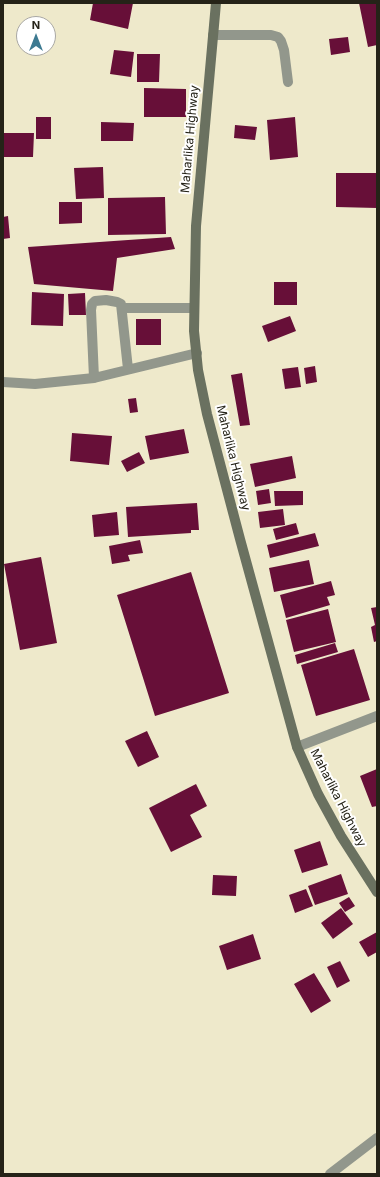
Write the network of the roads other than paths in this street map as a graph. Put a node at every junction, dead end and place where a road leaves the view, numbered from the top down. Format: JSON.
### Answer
{"nodes":[{"id":1,"x":216,"y":3,"type":"edge"},
{"id":2,"x":213,"y":35,"type":"junction"},
{"id":3,"x":288,"y":82,"type":"dead end"},
{"id":4,"x":122,"y":308,"type":"junction"},
{"id":5,"x":194,"y":308,"type":"junction"},
{"id":6,"x":197,"y":353,"type":"junction"},
{"id":7,"x":128,"y":370,"type":"junction"},
{"id":8,"x":94,"y":378,"type":"junction"},
{"id":9,"x":3,"y":382,"type":"edge"},
{"id":10,"x":377,"y":716,"type":"edge"},
{"id":11,"x":297,"y":746,"type":"junction"},
{"id":12,"x":377,"y":892,"type":"edge"},
{"id":13,"x":377,"y":1138,"type":"edge"},
{"id":14,"x":330,"y":1174,"type":"edge"}],
"edges":[{"from":1,"to":2,"type":"main road","name":"Maharlika Highway"},
{"from":2,"to":3,"type":"street"},
{"from":2,"to":5,"type":"main road","name":"Maharlika Highway"},
{"from":4,"to":5,"type":"street"},
{"from":4,"to":7,"type":"street"},
{"from":4,"to":8,"type":"street"},
{"from":5,"to":6,"type":"main road","name":"Maharlika Highway"},
{"from":6,"to":7,"type":"street"},
{"from":6,"to":11,"type":"main road","name":"Maharlika Highway"},
{"from":7,"to":8,"type":"street"},
{"from":8,"to":9,"type":"street"},
{"from":10,"to":11,"type":"street"},
{"from":11,"to":12,"type":"main road","name":"Maharlika Highway"},
{"from":13,"to":14,"type":"street"}]}
